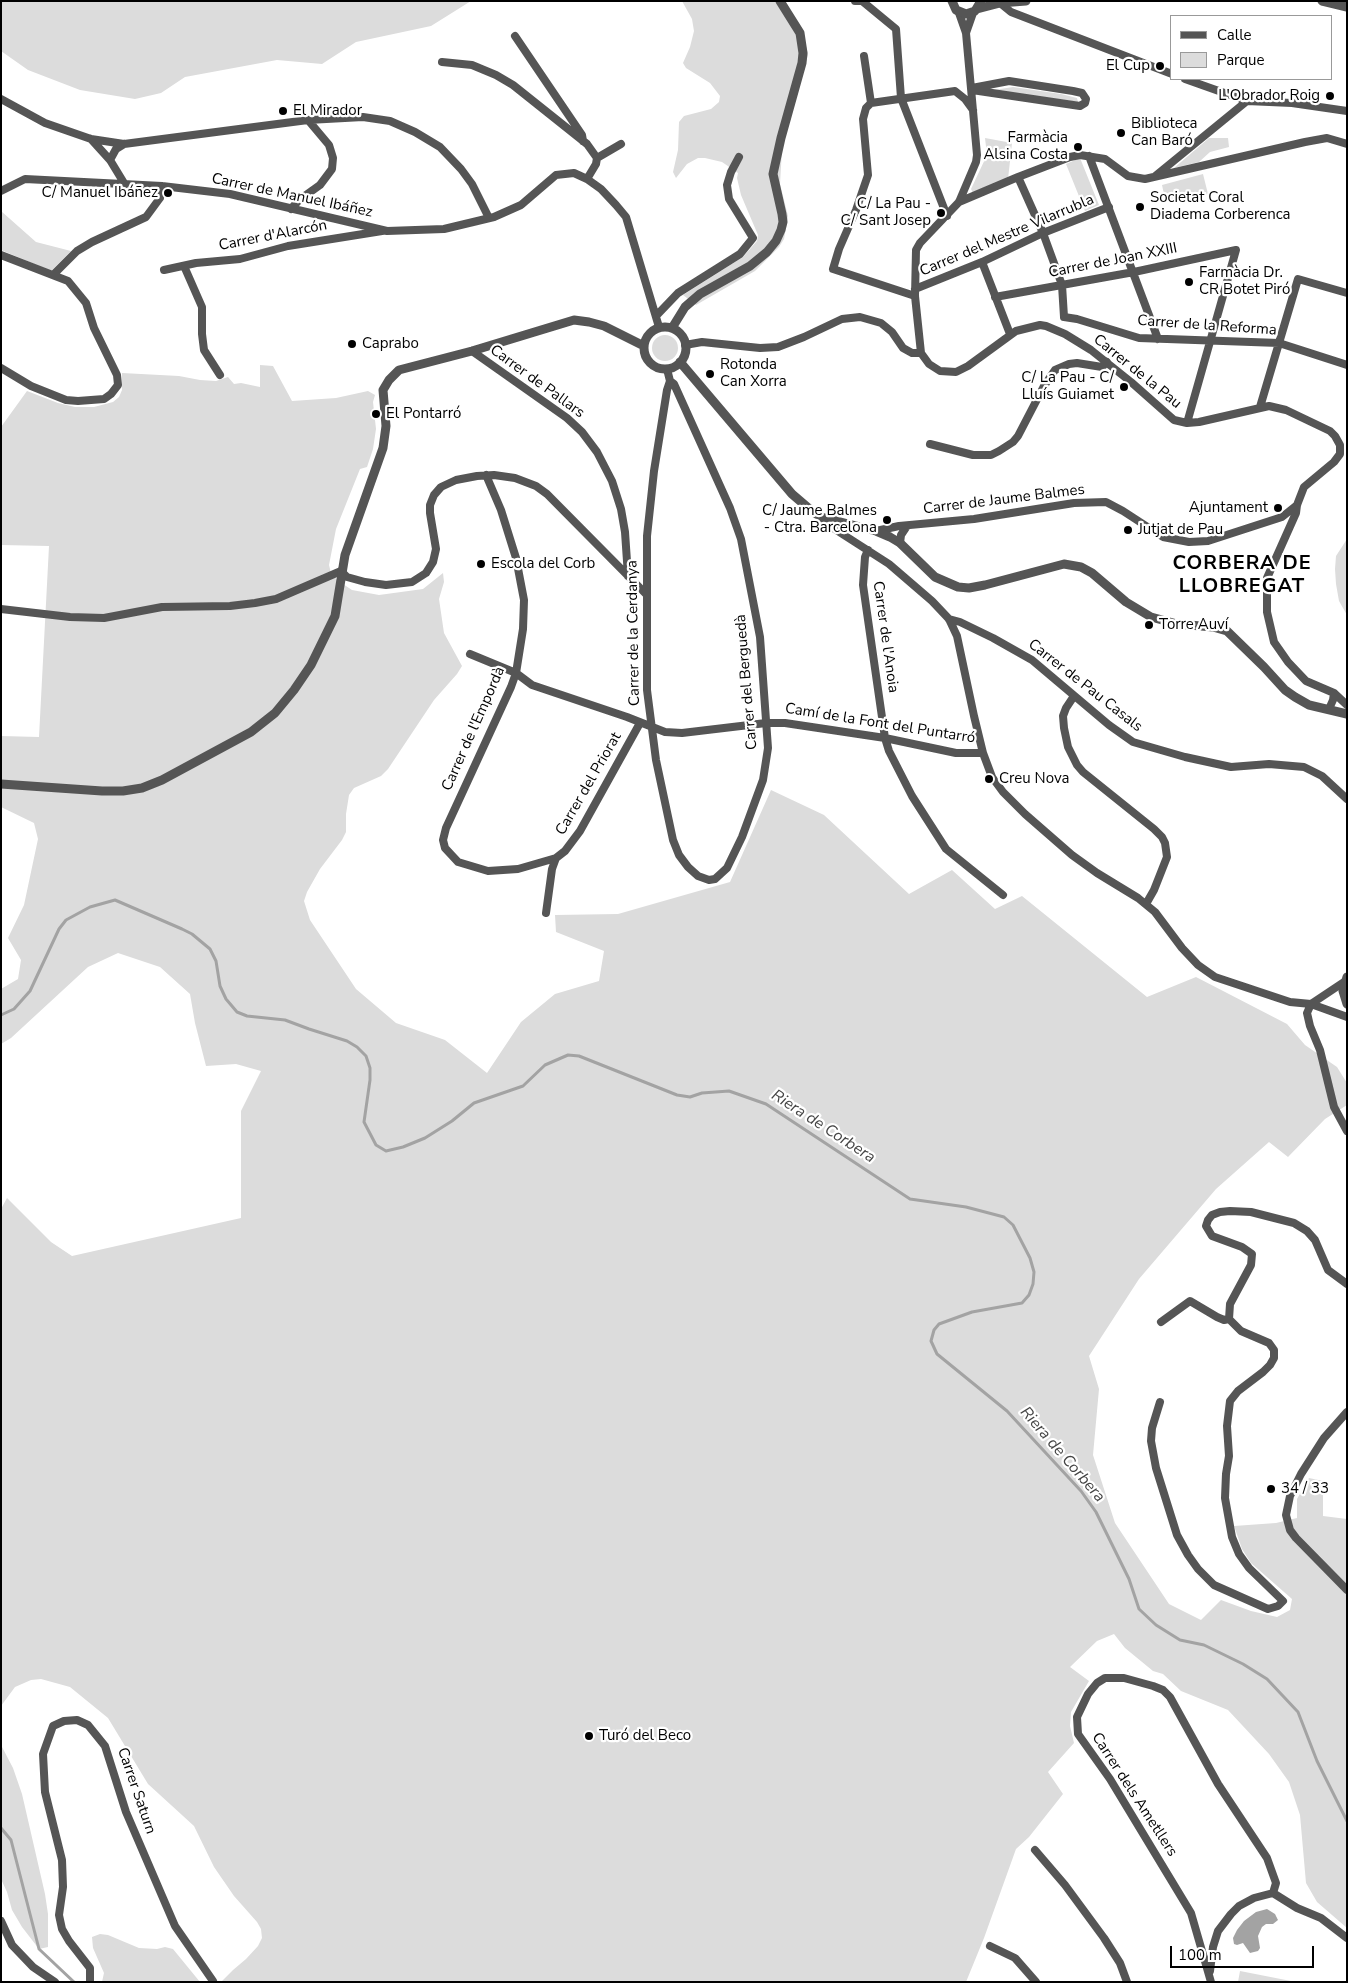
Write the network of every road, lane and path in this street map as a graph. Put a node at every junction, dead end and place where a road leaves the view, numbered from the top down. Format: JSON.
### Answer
{"nodes":[{"id":1,"x":780,"y":1,"type":"edge"},
{"id":2,"x":855,"y":1,"type":"edge"},
{"id":3,"x":944,"y":1,"type":"edge"},
{"id":4,"x":1026,"y":1,"type":"edge"},
{"id":5,"x":1322,"y":1,"type":"edge"},
{"id":6,"x":998,"y":2,"type":"edge"},
{"id":7,"x":955,"y":7,"type":"edge"},
{"id":8,"x":1347,"y":7,"type":"edge"},
{"id":9,"x":977,"y":8,"type":"edge"},
{"id":10,"x":966,"y":33,"type":"junction"},
{"id":11,"x":515,"y":36,"type":"dead end"},
{"id":12,"x":864,"y":56,"type":"dead end"},
{"id":13,"x":442,"y":62,"type":"dead end"},
{"id":14,"x":1170,"y":73,"type":"edge"},
{"id":15,"x":1188,"y":80,"type":"edge"},
{"id":16,"x":972,"y":89,"type":"junction"},
{"id":17,"x":901,"y":98,"type":"junction"},
{"id":18,"x":1,"y":99,"type":"edge"},
{"id":19,"x":1247,"y":101,"type":"junction"},
{"id":20,"x":870,"y":102,"type":"junction"},
{"id":21,"x":973,"y":110,"type":"junction"},
{"id":22,"x":1347,"y":110,"type":"edge"},
{"id":23,"x":308,"y":120,"type":"junction"},
{"id":24,"x":91,"y":139,"type":"junction"},
{"id":25,"x":583,"y":141,"type":"junction"},
{"id":26,"x":124,"y":144,"type":"junction"},
{"id":27,"x":621,"y":144,"type":"dead end"},
{"id":28,"x":1347,"y":144,"type":"edge"},
{"id":29,"x":1089,"y":156,"type":"junction"},
{"id":30,"x":739,"y":157,"type":"dead end"},
{"id":31,"x":597,"y":158,"type":"junction"},
{"id":32,"x":110,"y":160,"type":"junction"},
{"id":33,"x":1018,"y":177,"type":"junction"},
{"id":34,"x":1153,"y":178,"type":"junction"},
{"id":35,"x":587,"y":179,"type":"junction"},
{"id":36,"x":124,"y":183,"type":"junction"},
{"id":37,"x":162,"y":186,"type":"junction"},
{"id":38,"x":1,"y":191,"type":"edge"},
{"id":39,"x":959,"y":202,"type":"junction"},
{"id":40,"x":1109,"y":207,"type":"junction"},
{"id":41,"x":291,"y":209,"type":"junction"},
{"id":42,"x":947,"y":216,"type":"junction"},
{"id":43,"x":489,"y":218,"type":"junction"},
{"id":44,"x":387,"y":231,"type":"junction"},
{"id":45,"x":1043,"y":233,"type":"junction"},
{"id":46,"x":1,"y":255,"type":"edge"},
{"id":47,"x":982,"y":262,"type":"junction"},
{"id":48,"x":184,"y":266,"type":"junction"},
{"id":49,"x":164,"y":270,"type":"dead end"},
{"id":50,"x":1134,"y":272,"type":"junction"},
{"id":51,"x":53,"y":275,"type":"junction"},
{"id":52,"x":1062,"y":285,"type":"junction"},
{"id":53,"x":915,"y":293,"type":"junction"},
{"id":54,"x":1347,"y":293,"type":"edge"},
{"id":55,"x":996,"y":297,"type":"junction"},
{"id":56,"x":656,"y":316,"type":"junction"},
{"id":57,"x":1066,"y":317,"type":"junction"},
{"id":58,"x":659,"y":327,"type":"junction"},
{"id":59,"x":672,"y":328,"type":"junction"},
{"id":60,"x":1055,"y":329,"type":"junction"},
{"id":61,"x":1010,"y":334,"type":"junction"},
{"id":62,"x":1065,"y":334,"type":"junction"},
{"id":63,"x":1158,"y":339,"type":"junction"},
{"id":64,"x":1210,"y":340,"type":"junction"},
{"id":65,"x":1279,"y":343,"type":"junction"},
{"id":66,"x":685,"y":344,"type":"junction"},
{"id":67,"x":644,"y":346,"type":"junction"},
{"id":68,"x":472,"y":351,"type":"junction"},
{"id":69,"x":921,"y":354,"type":"junction"},
{"id":70,"x":680,"y":362,"type":"junction"},
{"id":71,"x":1107,"y":362,"type":"junction"},
{"id":72,"x":1347,"y":365,"type":"edge"},
{"id":73,"x":1,"y":368,"type":"edge"},
{"id":74,"x":668,"y":369,"type":"junction"},
{"id":75,"x":220,"y":375,"type":"dead end"},
{"id":76,"x":670,"y":381,"type":"junction"},
{"id":77,"x":666,"y":390,"type":"junction"},
{"id":78,"x":675,"y":390,"type":"junction"},
{"id":79,"x":1260,"y":407,"type":"junction"},
{"id":80,"x":1187,"y":423,"type":"junction"},
{"id":81,"x":930,"y":444,"type":"dead end"},
{"id":82,"x":486,"y":475,"type":"junction"},
{"id":83,"x":1297,"y":505,"type":"junction"},
{"id":84,"x":821,"y":517,"type":"junction"},
{"id":85,"x":1278,"y":518,"type":"junction"},
{"id":86,"x":907,"y":526,"type":"junction"},
{"id":87,"x":876,"y":531,"type":"junction"},
{"id":88,"x":1287,"y":534,"type":"junction"},
{"id":89,"x":900,"y":543,"type":"junction"},
{"id":90,"x":868,"y":550,"type":"junction"},
{"id":91,"x":341,"y":571,"type":"junction"},
{"id":92,"x":628,"y":576,"type":"junction"},
{"id":93,"x":646,"y":594,"type":"junction"},
{"id":94,"x":1,"y":609,"type":"edge"},
{"id":95,"x":949,"y":620,"type":"junction"},
{"id":96,"x":470,"y":654,"type":"dead end"},
{"id":97,"x":516,"y":673,"type":"junction"},
{"id":98,"x":1334,"y":693,"type":"junction"},
{"id":99,"x":1074,"y":696,"type":"junction"},
{"id":100,"x":1347,"y":704,"type":"edge"},
{"id":101,"x":1329,"y":709,"type":"junction"},
{"id":102,"x":1347,"y":714,"type":"edge"},
{"id":103,"x":640,"y":723,"type":"junction"},
{"id":104,"x":766,"y":723,"type":"junction"},
{"id":105,"x":651,"y":727,"type":"junction"},
{"id":106,"x":885,"y":738,"type":"junction"},
{"id":107,"x":983,"y":753,"type":"junction"},
{"id":108,"x":1,"y":784,"type":"edge"},
{"id":109,"x":1347,"y":799,"type":"edge"},
{"id":110,"x":556,"y":858,"type":"junction"},
{"id":111,"x":709,"y":880,"type":"joint"},
{"id":112,"x":1003,"y":895,"type":"dead end"},
{"id":113,"x":1146,"y":904,"type":"junction"},
{"id":114,"x":546,"y":913,"type":"dead end"},
{"id":115,"x":1346,"y":980,"type":"edge"},
{"id":116,"x":1311,"y":1004,"type":"junction"},
{"id":117,"x":1347,"y":1004,"type":"edge"},
{"id":118,"x":1347,"y":1017,"type":"edge"},
{"id":119,"x":1347,"y":1131,"type":"edge"},
{"id":120,"x":1347,"y":1284,"type":"edge"},
{"id":121,"x":1229,"y":1319,"type":"junction"},
{"id":122,"x":1161,"y":1322,"type":"dead end"},
{"id":123,"x":1160,"y":1402,"type":"dead end"},
{"id":124,"x":1347,"y":1412,"type":"edge"},
{"id":125,"x":1347,"y":1590,"type":"edge"},
{"id":126,"x":1035,"y":1850,"type":"dead end"},
{"id":127,"x":1273,"y":1893,"type":"junction"},
{"id":128,"x":1,"y":1921,"type":"edge"},
{"id":129,"x":1347,"y":1938,"type":"edge"},
{"id":130,"x":990,"y":1946,"type":"dead end"},
{"id":131,"x":1210,"y":1978,"type":"edge"},
{"id":132,"x":213,"y":1981,"type":"edge"},
{"id":133,"x":55,"y":1982,"type":"edge"},
{"id":134,"x":90,"y":1982,"type":"edge"},
{"id":135,"x":1036,"y":1982,"type":"edge"},
{"id":136,"x":1127,"y":1982,"type":"edge"}],
"edges":[{"from":1,"to":59,"type":"street"},
{"from":2,"to":17,"type":"street"},
{"from":3,"to":7,"type":"street"},
{"from":4,"to":6,"type":"street"},
{"from":5,"to":8,"type":"street"},
{"from":6,"to":9,"type":"street"},
{"from":6,"to":14,"type":"street"},
{"from":7,"to":9,"type":"street"},
{"from":7,"to":10,"type":"street"},
{"from":9,"to":10,"type":"street"},
{"from":10,"to":16,"type":"street"},
{"from":11,"to":25,"type":"street"},
{"from":12,"to":20,"type":"street"},
{"from":13,"to":25,"type":"street"},
{"from":15,"to":19,"type":"street"},
{"from":16,"to":16,"type":"street"},
{"from":16,"to":21,"type":"street"},
{"from":17,"to":20,"type":"street"},
{"from":17,"to":21,"type":"street"},
{"from":17,"to":42,"type":"street"},
{"from":18,"to":24,"type":"street"},
{"from":19,"to":22,"type":"street"},
{"from":19,"to":34,"type":"street"},
{"from":20,"to":53,"type":"street"},
{"from":21,"to":39,"type":"street"},
{"from":23,"to":26,"type":"street"},
{"from":23,"to":41,"type":"street"},
{"from":23,"to":43,"type":"street"},
{"from":24,"to":26,"type":"street"},
{"from":24,"to":32,"type":"street"},
{"from":25,"to":31,"type":"street"},
{"from":26,"to":32,"type":"street"},
{"from":27,"to":31,"type":"street"},
{"from":28,"to":34,"type":"street"},
{"from":29,"to":33,"type":"street"},
{"from":29,"to":34,"type":"street"},
{"from":29,"to":40,"type":"street"},
{"from":30,"to":56,"type":"street"},
{"from":31,"to":35,"type":"street"},
{"from":32,"to":36,"type":"street"},
{"from":33,"to":39,"type":"street"},
{"from":33,"to":45,"type":"street"},
{"from":35,"to":43,"type":"street","name":"Carrer de Manuel Ibáñez"},
{"from":35,"to":56,"type":"street"},
{"from":36,"to":37,"type":"street","name":"Carrer de Manuel Ibáñez"},
{"from":36,"to":38,"type":"street","name":"Carrer de Manuel Ibáñez"},
{"from":37,"to":41,"type":"street","name":"Carrer de Manuel Ibáñez"},
{"from":37,"to":51,"type":"street"},
{"from":39,"to":42,"type":"street"},
{"from":40,"to":45,"type":"street","name":"Carrer del Mestre Vilarrubla"},
{"from":40,"to":50,"type":"street"},
{"from":41,"to":44,"type":"street","name":"Carrer de Manuel Ibáñez"},
{"from":42,"to":53,"type":"street"},
{"from":43,"to":44,"type":"street","name":"Carrer de Manuel Ibáñez"},
{"from":44,"to":48,"type":"street","name":"Carrer d'Alarcón"},
{"from":45,"to":47,"type":"street","name":"Carrer del Mestre Vilarrubla"},
{"from":45,"to":52,"type":"street"},
{"from":46,"to":51,"type":"street"},
{"from":47,"to":53,"type":"street","name":"Carrer del Mestre Vilarrubla"},
{"from":47,"to":55,"type":"street"},
{"from":48,"to":49,"type":"street","name":"Carrer d'Alarcón"},
{"from":48,"to":75,"type":"street"},
{"from":50,"to":52,"type":"street","name":"Carrer de Joan XXIII"},
{"from":50,"to":63,"type":"street"},
{"from":50,"to":64,"type":"street","name":"Carrer de Joan XXIII"},
{"from":51,"to":73,"type":"street"},
{"from":52,"to":55,"type":"street","name":"Carrer de Joan XXIII"},
{"from":52,"to":57,"type":"street"},
{"from":53,"to":69,"type":"street"},
{"from":54,"to":65,"type":"street"},
{"from":55,"to":61,"type":"street"},
{"from":56,"to":58,"type":"street"},
{"from":57,"to":60,"type":"street"},
{"from":57,"to":62,"type":"street"},
{"from":57,"to":63,"type":"street","name":"Carrer de la Reforma"},
{"from":58,"to":59,"type":"street"},
{"from":58,"to":67,"type":"street"},
{"from":59,"to":66,"type":"street"},
{"from":60,"to":61,"type":"street","name":"Carrer de la Pau"},
{"from":60,"to":62,"type":"street","name":"Carrer de la Pau"},
{"from":61,"to":69,"type":"street","name":"Carrer de la Pau"},
{"from":62,"to":71,"type":"street","name":"Carrer de la Pau"},
{"from":63,"to":64,"type":"street","name":"Carrer de la Reforma"},
{"from":64,"to":65,"type":"street","name":"Carrer de la Reforma"},
{"from":64,"to":80,"type":"street"},
{"from":65,"to":72,"type":"street","name":"Carrer de la Reforma"},
{"from":65,"to":79,"type":"street"},
{"from":66,"to":69,"type":"street","name":"Carrer de la Pau"},
{"from":66,"to":70,"type":"street"},
{"from":67,"to":68,"type":"street"},
{"from":67,"to":74,"type":"street"},
{"from":68,"to":91,"type":"street"},
{"from":68,"to":92,"type":"street","name":"Carrer de Pallars"},
{"from":70,"to":74,"type":"street"},
{"from":70,"to":84,"type":"street"},
{"from":71,"to":80,"type":"street","name":"Carrer de la Pau"},
{"from":71,"to":81,"type":"street"},
{"from":74,"to":76,"type":"street"},
{"from":76,"to":77,"type":"street","name":"Carrer de la Cerdanya"},
{"from":76,"to":78,"type":"street","name":"Carrer del Berguedà"},
{"from":77,"to":78,"type":"street"},
{"from":77,"to":93,"type":"street","name":"Carrer de la Cerdanya"},
{"from":78,"to":104,"type":"street","name":"Carrer del Berguedà"},
{"from":79,"to":80,"type":"street","name":"Carrer de la Pau"},
{"from":79,"to":83,"type":"street","name":"Carrer de la Pau"},
{"from":82,"to":91,"type":"street"},
{"from":82,"to":92,"type":"street"},
{"from":82,"to":97,"type":"street","name":"Carrer de l'Empordà"},
{"from":83,"to":85,"type":"street","name":"Carrer de Jaume Balmes"},
{"from":83,"to":88,"type":"street","name":"Carrer de la Pau"},
{"from":84,"to":87,"type":"street"},
{"from":84,"to":90,"type":"street"},
{"from":85,"to":86,"type":"street","name":"Carrer de Jaume Balmes"},
{"from":85,"to":88,"type":"street"},
{"from":86,"to":87,"type":"street","name":"Carrer de Jaume Balmes"},
{"from":86,"to":89,"type":"street","name":"Carrer de Jaume Balmes"},
{"from":87,"to":89,"type":"street"},
{"from":88,"to":98,"type":"street","name":"Carrer de la Pau"},
{"from":89,"to":101,"type":"street"},
{"from":90,"to":95,"type":"street"},
{"from":90,"to":106,"type":"street","name":"Carrer de l'Anoia"},
{"from":91,"to":94,"type":"street"},
{"from":91,"to":108,"type":"street"},
{"from":92,"to":93,"type":"street"},
{"from":93,"to":105,"type":"street","name":"Carrer de la Cerdanya"},
{"from":95,"to":99,"type":"street","name":"Carrer de Pau Casals"},
{"from":95,"to":107,"type":"street"},
{"from":96,"to":97,"type":"street","name":"Camí de la Font del Puntarró"},
{"from":97,"to":103,"type":"street","name":"Camí de la Font del Puntarró"},
{"from":97,"to":110,"type":"street","name":"Carrer de l'Empordà"},
{"from":98,"to":100,"type":"street","name":"Carrer de la Pau"},
{"from":98,"to":101,"type":"street"},
{"from":99,"to":109,"type":"street","name":"Carrer de Pau Casals"},
{"from":99,"to":113,"type":"street"},
{"from":101,"to":102,"type":"street"},
{"from":103,"to":105,"type":"street","name":"Camí de la Font del Puntarró"},
{"from":103,"to":110,"type":"street","name":"Carrer del Priorat"},
{"from":104,"to":105,"type":"street","name":"Camí de la Font del Puntarró"},
{"from":104,"to":106,"type":"street","name":"Camí de la Font del Puntarró"},
{"from":104,"to":111,"type":"street","name":"Carrer del Berguedà"},
{"from":105,"to":111,"type":"street","name":"Carrer de la Cerdanya"},
{"from":106,"to":107,"type":"street","name":"Camí de la Font del Puntarró"},
{"from":106,"to":112,"type":"street","name":"Carrer de l'Anoia"},
{"from":107,"to":113,"type":"street"},
{"from":110,"to":114,"type":"street"},
{"from":113,"to":116,"type":"street"},
{"from":115,"to":116,"type":"street"},
{"from":115,"to":117,"type":"street"},
{"from":116,"to":118,"type":"street"},
{"from":116,"to":119,"type":"street"},
{"from":120,"to":121,"type":"street"},
{"from":121,"to":122,"type":"street"},
{"from":121,"to":123,"type":"street"},
{"from":124,"to":125,"type":"street"},
{"from":126,"to":136,"type":"street"},
{"from":127,"to":129,"type":"street"},
{"from":127,"to":131,"type":"street"},
{"from":127,"to":131,"type":"street","name":"Carrer dels Ametllers"},
{"from":128,"to":133,"type":"street"},
{"from":130,"to":135,"type":"street"},
{"from":132,"to":134,"type":"street","name":"Carrer Saturn"}]}
